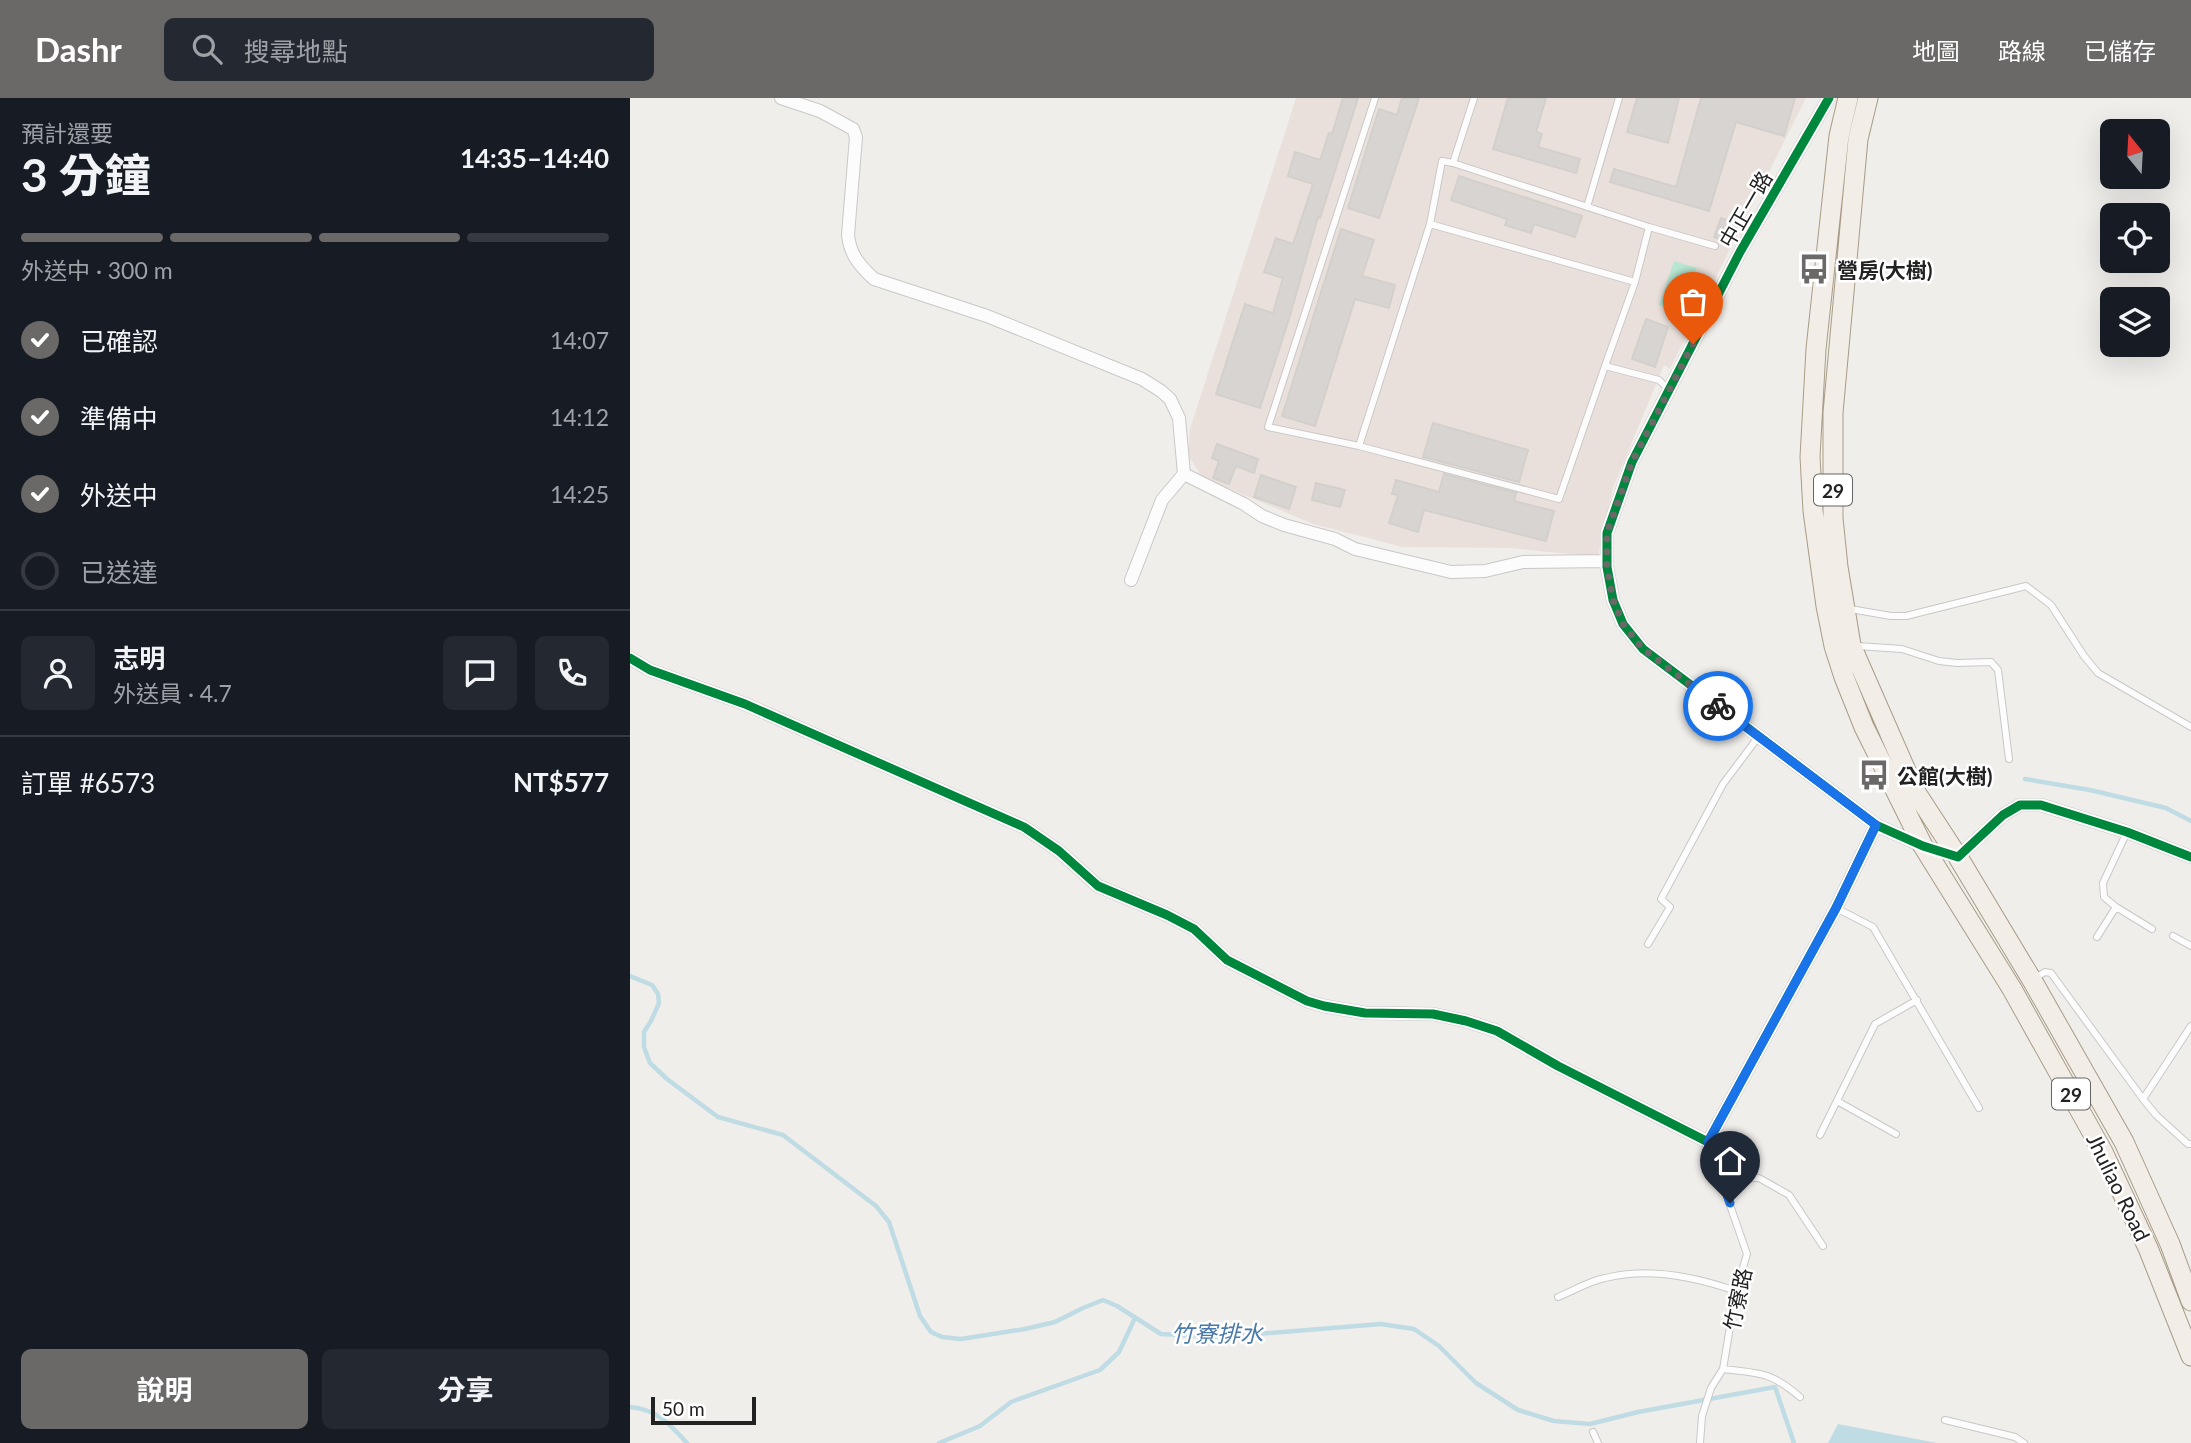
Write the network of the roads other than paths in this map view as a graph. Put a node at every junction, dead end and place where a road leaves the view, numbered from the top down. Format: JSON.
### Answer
{"nodes":[{"id":1,"x":781,"y":98,"type":"edge"},
{"id":2,"x":1375,"y":98,"type":"edge"},
{"id":3,"x":1474,"y":98,"type":"edge"},
{"id":4,"x":1619,"y":98,"type":"edge"},
{"id":5,"x":1829,"y":98,"type":"edge"},
{"id":6,"x":1848,"y":98,"type":"edge"},
{"id":7,"x":1868,"y":98,"type":"edge"},
{"id":8,"x":1453,"y":163,"type":"junction"},
{"id":9,"x":1587,"y":206,"type":"junction"},
{"id":10,"x":1430,"y":224,"type":"junction"},
{"id":11,"x":1650,"y":227,"type":"junction"},
{"id":12,"x":1715,"y":246,"type":"dead end"},
{"id":13,"x":1635,"y":282,"type":"junction"},
{"id":14,"x":1605,"y":366,"type":"junction"},
{"id":15,"x":1669,"y":390,"type":"junction"},
{"id":16,"x":1359,"y":446,"type":"junction"},
{"id":17,"x":1184,"y":474,"type":"junction"},
{"id":18,"x":1607,"y":561,"type":"junction"},
{"id":19,"x":1131,"y":580,"type":"dead end"},
{"id":20,"x":1845,"y":607,"type":"junction"},
{"id":21,"x":1851,"y":645,"type":"junction"},
{"id":22,"x":630,"y":658,"type":"edge"},
{"id":23,"x":2191,"y":727,"type":"edge"},
{"id":24,"x":1759,"y":736,"type":"junction"},
{"id":25,"x":2009,"y":760,"type":"dead end"},
{"id":26,"x":1876,"y":825,"type":"junction"},
{"id":27,"x":2127,"y":832,"type":"junction"},
{"id":28,"x":1923,"y":846,"type":"junction"},
{"id":29,"x":1958,"y":857,"type":"junction"},
{"id":30,"x":2191,"y":857,"type":"edge"},
{"id":31,"x":2116,"y":907,"type":"junction"},
{"id":32,"x":1836,"y":908,"type":"junction"},
{"id":33,"x":2152,"y":929,"type":"dead end"},
{"id":34,"x":2173,"y":936,"type":"dead end"},
{"id":35,"x":2097,"y":937,"type":"dead end"},
{"id":36,"x":1648,"y":944,"type":"dead end"},
{"id":37,"x":2191,"y":946,"type":"edge"},
{"id":38,"x":2032,"y":980,"type":"junction"},
{"id":39,"x":2012,"y":989,"type":"junction"},
{"id":40,"x":1917,"y":1000,"type":"junction"},
{"id":41,"x":2191,"y":1026,"type":"edge"},
{"id":42,"x":2143,"y":1099,"type":"junction"},
{"id":43,"x":1837,"y":1101,"type":"junction"},
{"id":44,"x":1979,"y":1108,"type":"dead end"},
{"id":45,"x":1896,"y":1134,"type":"dead end"},
{"id":46,"x":1820,"y":1135,"type":"dead end"},
{"id":47,"x":1708,"y":1142,"type":"junction"},
{"id":48,"x":2191,"y":1144,"type":"edge"},
{"id":49,"x":1720,"y":1177,"type":"junction"},
{"id":50,"x":1823,"y":1246,"type":"dead end"},
{"id":51,"x":1735,"y":1291,"type":"junction"},
{"id":52,"x":1559,"y":1297,"type":"dead end"},
{"id":53,"x":2191,"y":1301,"type":"edge"},
{"id":54,"x":2191,"y":1356,"type":"edge"},
{"id":55,"x":1723,"y":1369,"type":"junction"},
{"id":56,"x":1800,"y":1397,"type":"dead end"},
{"id":57,"x":1945,"y":1420,"type":"dead end"},
{"id":58,"x":1593,"y":1432,"type":"dead end"},
{"id":59,"x":1598,"y":1443,"type":"edge"},
{"id":60,"x":1700,"y":1443,"type":"edge"},
{"id":61,"x":2024,"y":1443,"type":"edge"}],
"edges":[{"from":1,"to":17,"type":"street"},
{"from":2,"to":16,"type":"lane"},
{"from":3,"to":8,"type":"lane"},
{"from":4,"to":9,"type":"lane"},
{"from":5,"to":15,"type":"street","name":"中正一路"},
{"from":6,"to":28,"type":"main road","number":"29"},
{"from":7,"to":20,"type":"main road","number":"29"},
{"from":8,"to":9,"type":"lane"},
{"from":8,"to":10,"type":"lane"},
{"from":9,"to":11,"type":"lane"},
{"from":10,"to":13,"type":"lane"},
{"from":10,"to":16,"type":"lane"},
{"from":11,"to":12,"type":"lane"},
{"from":11,"to":13,"type":"lane"},
{"from":13,"to":14,"type":"lane"},
{"from":14,"to":15,"type":"lane"},
{"from":14,"to":16,"type":"lane"},
{"from":15,"to":18,"type":"street","name":"中正一路"},
{"from":17,"to":18,"type":"street"},
{"from":17,"to":19,"type":"street"},
{"from":18,"to":24,"type":"street","name":"中正一路"},
{"from":20,"to":21,"type":"main road","number":"29"},
{"from":20,"to":23,"type":"lane"},
{"from":21,"to":25,"type":"lane"},
{"from":21,"to":29,"type":"main road","number":"29"},
{"from":22,"to":47,"type":"street"},
{"from":24,"to":26,"type":"street","name":"中正一路"},
{"from":24,"to":36,"type":"lane"},
{"from":26,"to":28,"type":"street"},
{"from":26,"to":32,"type":"street"},
{"from":27,"to":29,"type":"street"},
{"from":27,"to":30,"type":"street"},
{"from":27,"to":31,"type":"lane"},
{"from":28,"to":29,"type":"street"},
{"from":28,"to":39,"type":"main road","name":"Jhuliao Road","number":"29"},
{"from":29,"to":38,"type":"main road","name":"Jhuliao Road","number":"29"},
{"from":31,"to":33,"type":"lane"},
{"from":31,"to":35,"type":"lane"},
{"from":32,"to":40,"type":"lane"},
{"from":32,"to":47,"type":"street"},
{"from":34,"to":37,"type":"lane"},
{"from":38,"to":39,"type":"lane"},
{"from":38,"to":42,"type":"lane"},
{"from":38,"to":53,"type":"main road","name":"Jhuliao Road","number":"29"},
{"from":39,"to":54,"type":"main road","name":"Jhuliao Road","number":"29"},
{"from":40,"to":43,"type":"lane"},
{"from":40,"to":44,"type":"lane"},
{"from":41,"to":42,"type":"lane"},
{"from":42,"to":48,"type":"lane"},
{"from":43,"to":45,"type":"lane"},
{"from":43,"to":46,"type":"lane"},
{"from":47,"to":49,"type":"lane","name":"竹寮路"},
{"from":49,"to":50,"type":"lane"},
{"from":49,"to":51,"type":"lane","name":"竹寮路"},
{"from":51,"to":52,"type":"lane"},
{"from":51,"to":55,"type":"lane","name":"竹寮路"},
{"from":55,"to":56,"type":"lane"},
{"from":55,"to":60,"type":"lane","name":"竹寮路"},
{"from":57,"to":61,"type":"lane"},
{"from":58,"to":59,"type":"lane"}]}
